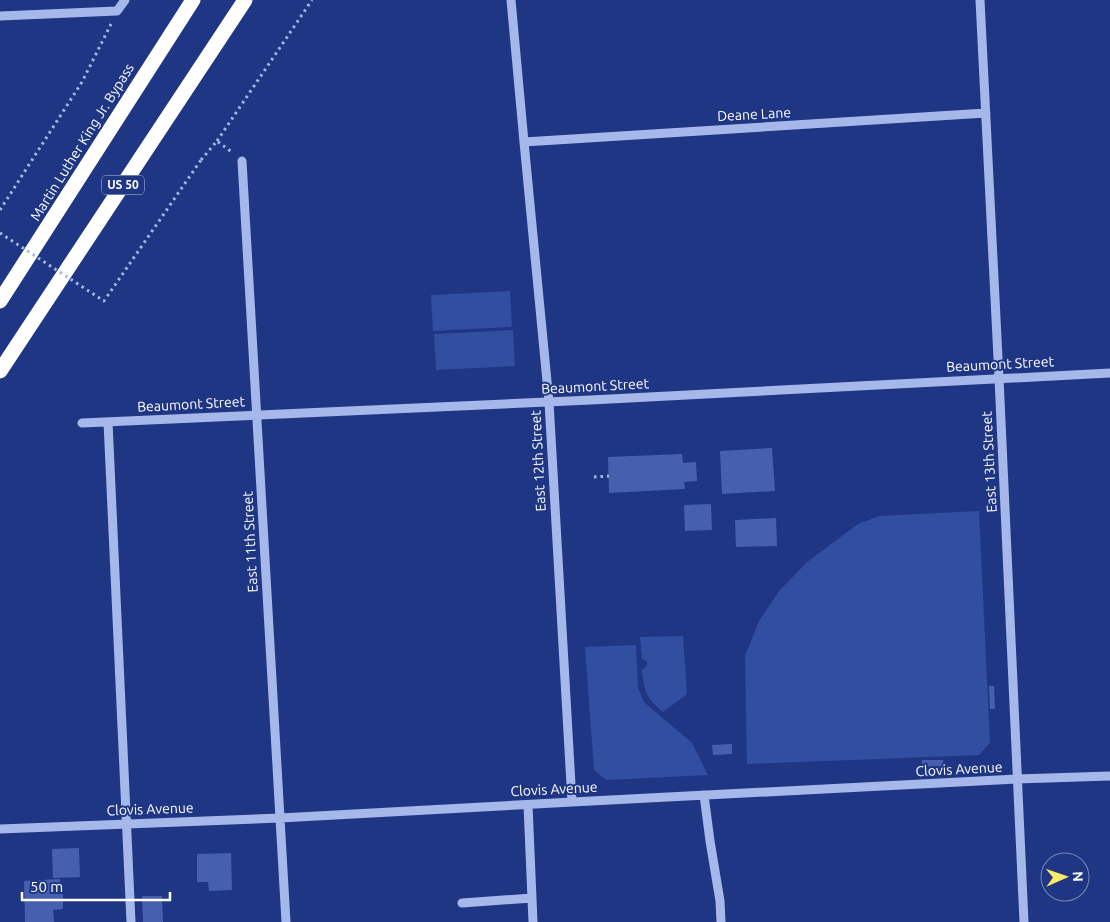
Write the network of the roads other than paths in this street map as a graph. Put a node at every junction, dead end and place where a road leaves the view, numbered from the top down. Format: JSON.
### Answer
{"nodes":[{"id":1,"x":125,"y":0,"type":"edge"},
{"id":2,"x":192,"y":0,"type":"edge"},
{"id":3,"x":245,"y":0,"type":"edge"},
{"id":4,"x":511,"y":0,"type":"edge"},
{"id":5,"x":980,"y":0,"type":"edge"},
{"id":6,"x":0,"y":16,"type":"edge"},
{"id":7,"x":986,"y":113,"type":"junction"},
{"id":8,"x":524,"y":142,"type":"junction"},
{"id":9,"x":242,"y":161,"type":"road end"},
{"id":10,"x":0,"y":301,"type":"edge"},
{"id":11,"x":0,"y":371,"type":"edge"},
{"id":12,"x":1110,"y":373,"type":"edge"},
{"id":13,"x":999,"y":378,"type":"junction"},
{"id":14,"x":549,"y":402,"type":"junction"},
{"id":15,"x":257,"y":415,"type":"junction"},
{"id":16,"x":108,"y":422,"type":"junction"},
{"id":17,"x":82,"y":423,"type":"dead end"},
{"id":18,"x":1110,"y":776,"type":"edge"},
{"id":19,"x":1017,"y":779,"type":"junction"},
{"id":20,"x":704,"y":795,"type":"junction"},
{"id":21,"x":572,"y":802,"type":"junction"},
{"id":22,"x":528,"y":805,"type":"junction"},
{"id":23,"x":280,"y":818,"type":"junction"},
{"id":24,"x":127,"y":824,"type":"junction"},
{"id":25,"x":0,"y":829,"type":"edge"},
{"id":26,"x":532,"y":898,"type":"junction"},
{"id":27,"x":462,"y":903,"type":"dead end"},
{"id":28,"x":131,"y":922,"type":"edge"},
{"id":29,"x":286,"y":922,"type":"edge"},
{"id":30,"x":533,"y":922,"type":"edge"},
{"id":31,"x":722,"y":922,"type":"edge"},
{"id":32,"x":1024,"y":922,"type":"edge"}],
"edges":[{"from":1,"to":6,"type":"street"},
{"from":2,"to":10,"type":"highway","name":"Martin Luther King Jr. Bypass","number":"US 50"},
{"from":3,"to":11,"type":"highway","number":"US 50"},
{"from":4,"to":8,"type":"street","name":"East 12th Street"},
{"from":5,"to":7,"type":"street","name":"East 13th Street"},
{"from":7,"to":8,"type":"street","name":"Deane Lane"},
{"from":7,"to":13,"type":"street","name":"East 13th Street"},
{"from":8,"to":14,"type":"street","name":"East 12th Street"},
{"from":9,"to":15,"type":"street","name":"East 11th Street"},
{"from":12,"to":13,"type":"street","name":"Beaumont Street"},
{"from":13,"to":14,"type":"street","name":"Beaumont Street"},
{"from":13,"to":19,"type":"street","name":"East 13th Street"},
{"from":14,"to":15,"type":"street","name":"Beaumont Street"},
{"from":14,"to":21,"type":"street","name":"East 12th Street"},
{"from":15,"to":16,"type":"street","name":"Beaumont Street"},
{"from":15,"to":23,"type":"street","name":"East 11th Street"},
{"from":16,"to":17,"type":"street","name":"Beaumont Street"},
{"from":16,"to":24,"type":"street"},
{"from":18,"to":19,"type":"street","name":"Clovis Avenue"},
{"from":19,"to":20,"type":"street","name":"Clovis Avenue"},
{"from":19,"to":32,"type":"street","name":"East 13th Street"},
{"from":20,"to":21,"type":"street","name":"Clovis Avenue"},
{"from":20,"to":31,"type":"street"},
{"from":21,"to":22,"type":"street","name":"Clovis Avenue"},
{"from":22,"to":23,"type":"street","name":"Clovis Avenue"},
{"from":22,"to":26,"type":"street"},
{"from":23,"to":24,"type":"street","name":"Clovis Avenue"},
{"from":23,"to":29,"type":"street","name":"East 11th Street"},
{"from":24,"to":25,"type":"street","name":"Clovis Avenue"},
{"from":24,"to":28,"type":"street"},
{"from":26,"to":27,"type":"street"},
{"from":26,"to":30,"type":"street"}]}
